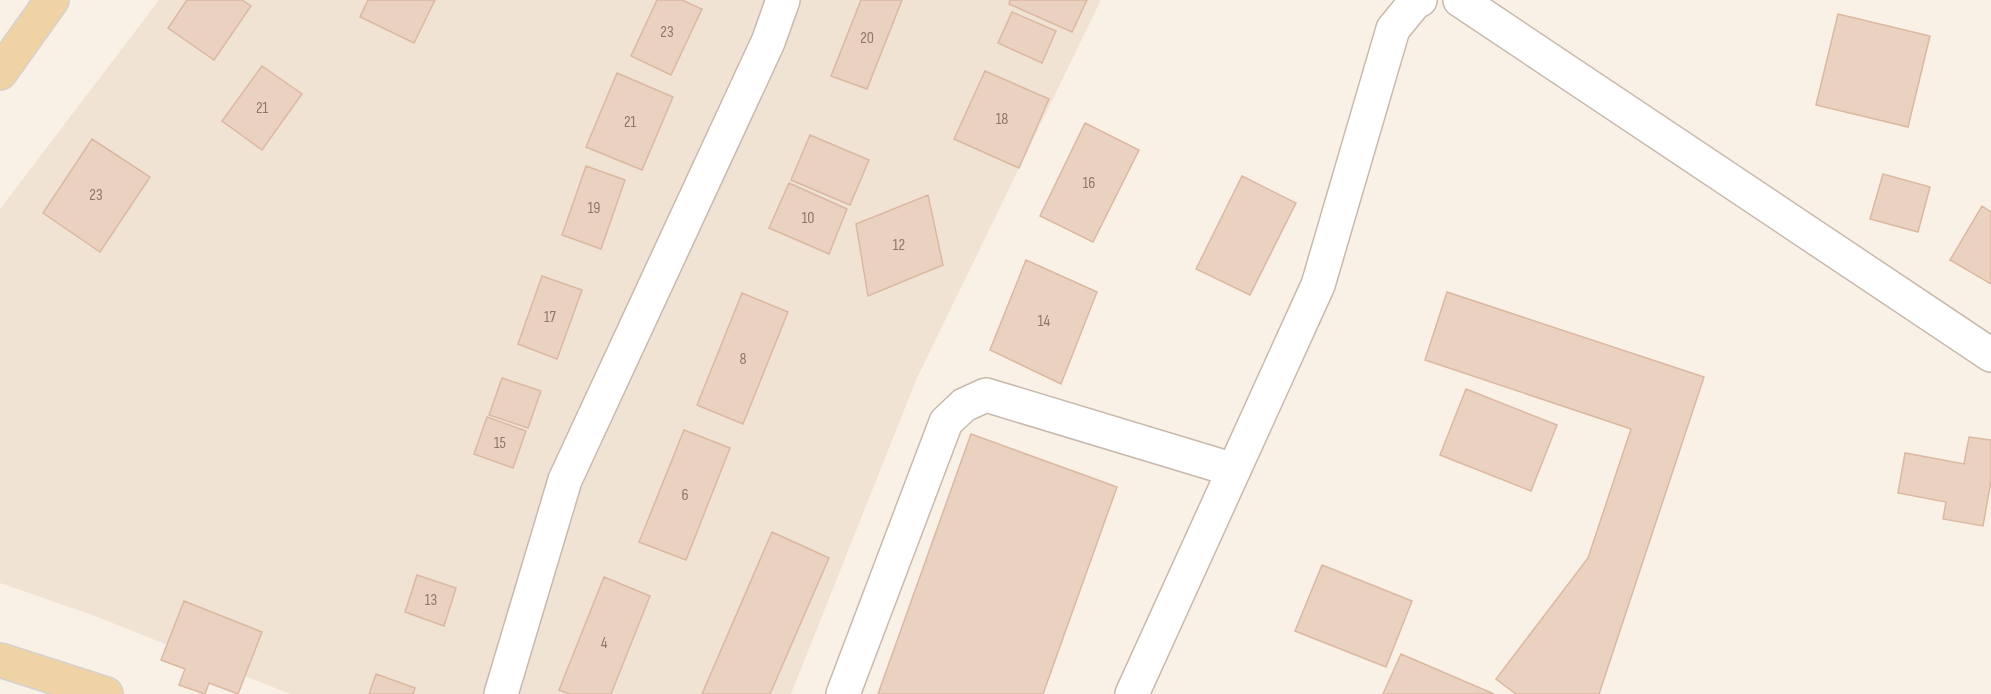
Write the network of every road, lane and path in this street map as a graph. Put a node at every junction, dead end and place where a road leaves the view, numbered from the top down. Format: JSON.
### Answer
{"nodes":[{"id":1,"x":783,"y":0,"type":"edge"},
{"id":2,"x":1420,"y":0,"type":"edge"},
{"id":3,"x":1460,"y":0,"type":"edge"},
{"id":4,"x":45,"y":2,"type":"edge"},
{"id":5,"x":0,"y":73,"type":"edge"},
{"id":6,"x":1991,"y":355,"type":"edge"},
{"id":7,"x":1234,"y":470,"type":"junction"},
{"id":8,"x":0,"y":660,"type":"edge"},
{"id":9,"x":106,"y":694,"type":"edge"},
{"id":10,"x":501,"y":694,"type":"edge"},
{"id":11,"x":843,"y":694,"type":"edge"},
{"id":12,"x":1132,"y":694,"type":"edge"}],
"edges":[{"from":1,"to":10,"type":"street"},
{"from":2,"to":7,"type":"street"},
{"from":3,"to":6,"type":"street"},
{"from":4,"to":5,"type":"main road"},
{"from":7,"to":11,"type":"street"},
{"from":7,"to":12,"type":"street"},
{"from":8,"to":9,"type":"main road"}]}
